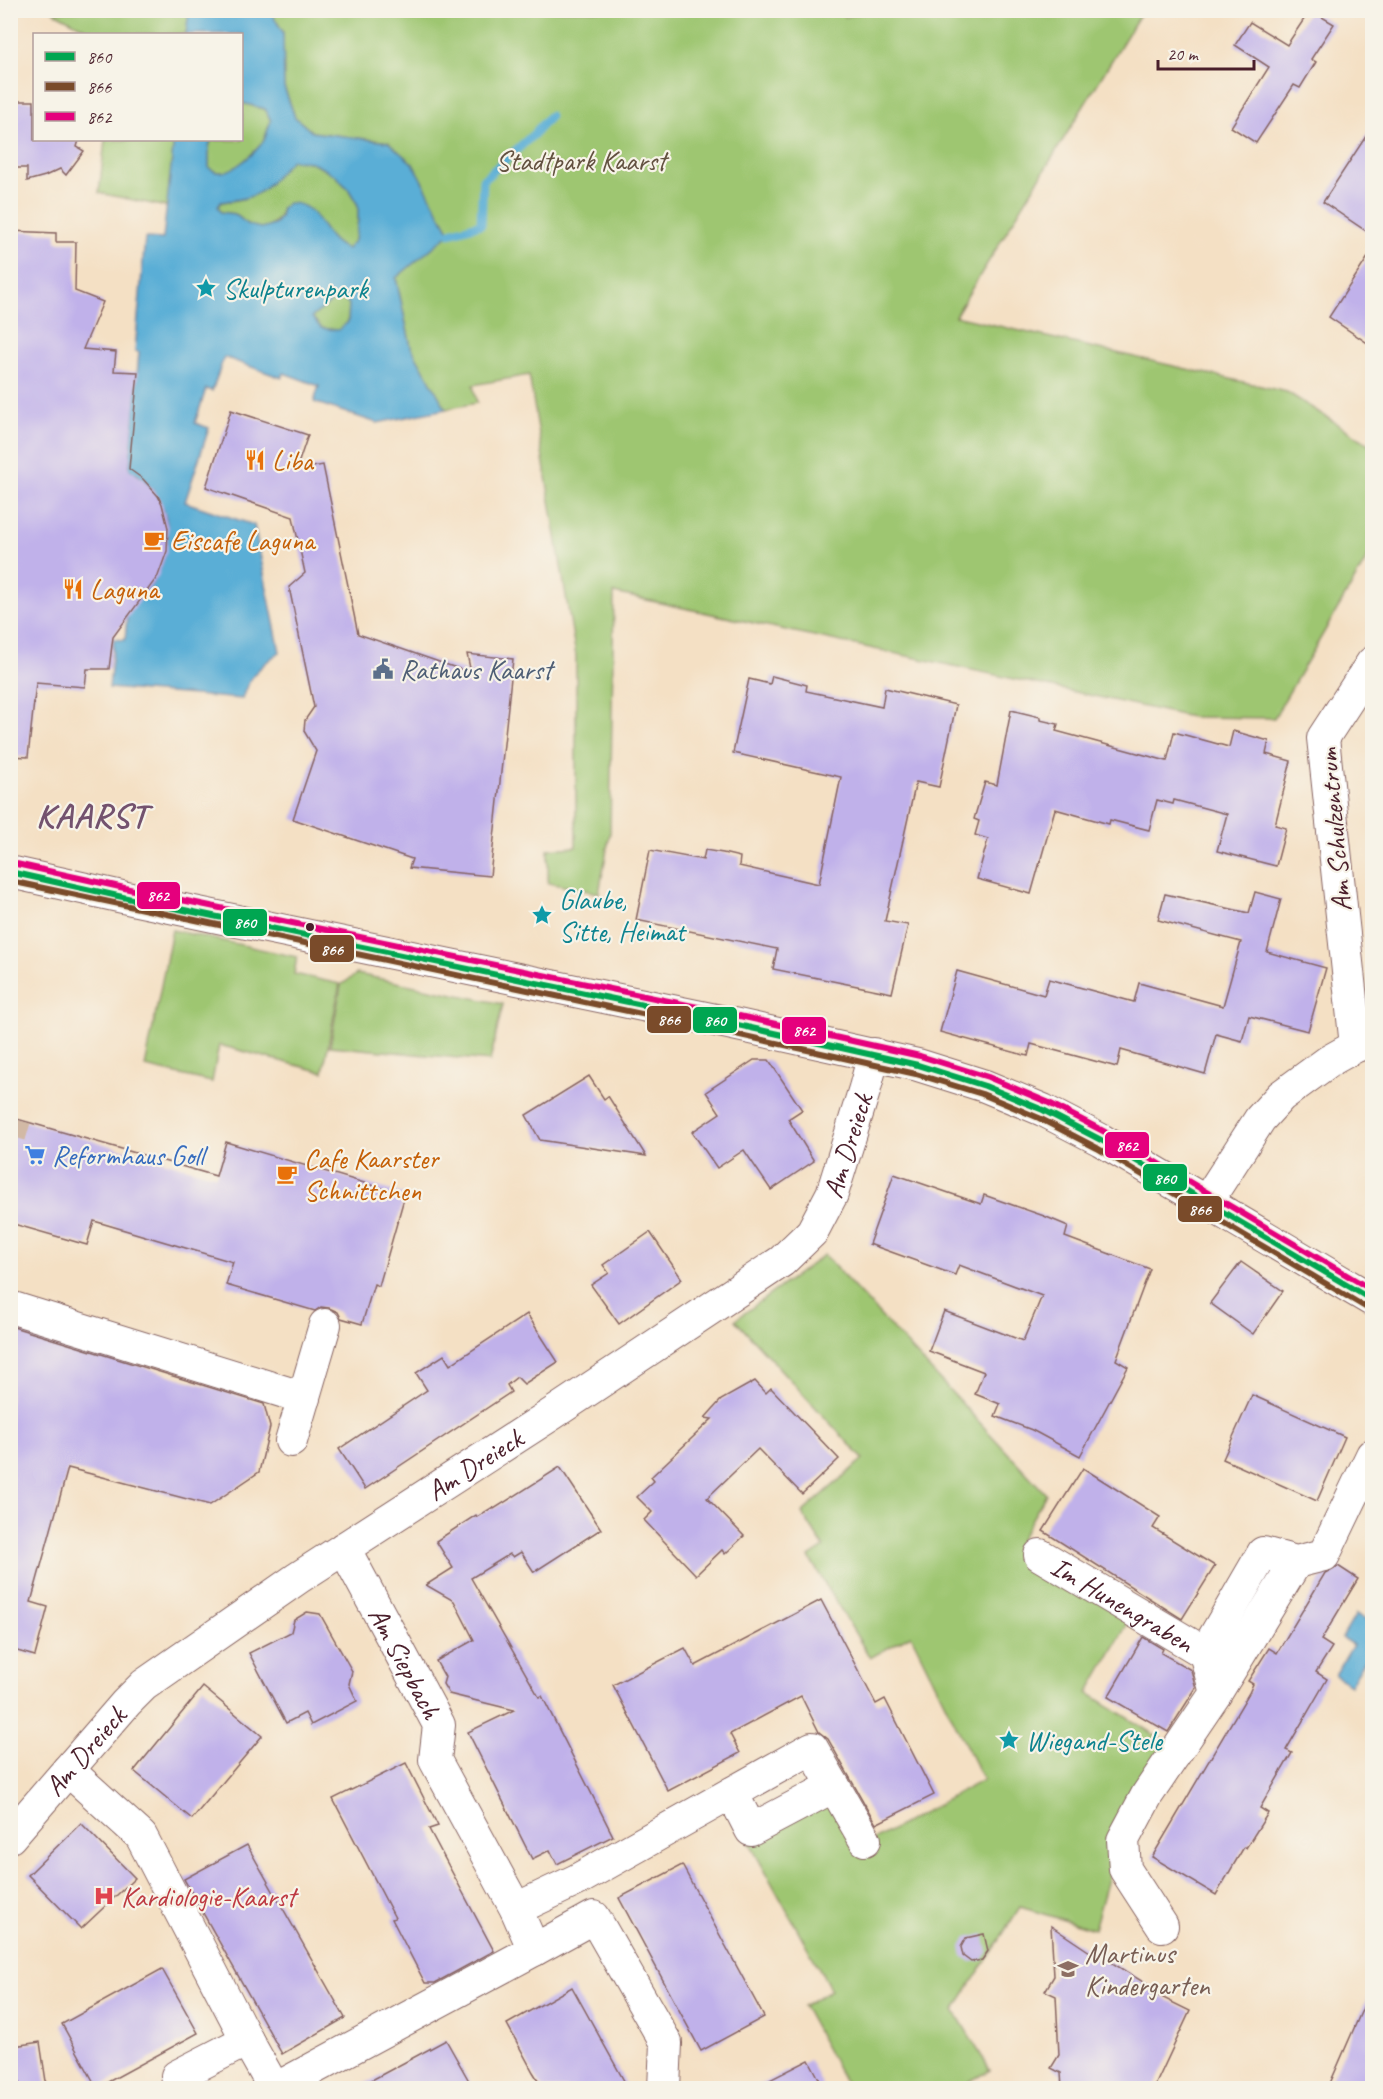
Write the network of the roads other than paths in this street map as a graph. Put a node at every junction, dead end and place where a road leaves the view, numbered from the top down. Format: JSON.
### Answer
{"nodes":[{"id":1,"x":1372,"y":663,"type":"edge"},
{"id":2,"x":10,"y":872,"type":"edge"},
{"id":3,"x":1364,"y":1043,"type":"edge"},
{"id":4,"x":874,"y":1054,"type":"junction"},
{"id":5,"x":1207,"y":1201,"type":"junction"},
{"id":6,"x":1372,"y":1300,"type":"edge"},
{"id":7,"x":10,"y":1307,"type":"edge"},
{"id":8,"x":325,"y":1325,"type":"dead end"},
{"id":9,"x":304,"y":1398,"type":"junction"},
{"id":10,"x":291,"y":1441,"type":"dead end"},
{"id":11,"x":1372,"y":1455,"type":"edge"},
{"id":12,"x":344,"y":1548,"type":"junction"},
{"id":13,"x":1041,"y":1555,"type":"dead end"},
{"id":14,"x":1296,"y":1562,"type":"junction"},
{"id":15,"x":1205,"y":1653,"type":"junction"},
{"id":16,"x":1215,"y":1693,"type":"junction"},
{"id":17,"x":69,"y":1770,"type":"junction"},
{"id":18,"x":834,"y":1786,"type":"junction"},
{"id":19,"x":732,"y":1793,"type":"junction"},
{"id":20,"x":10,"y":1838,"type":"edge"},
{"id":21,"x":865,"y":1840,"type":"dead end"},
{"id":22,"x":577,"y":1880,"type":"junction"},
{"id":23,"x":516,"y":1910,"type":"junction"},
{"id":24,"x":594,"y":1917,"type":"junction"},
{"id":25,"x":1162,"y":1926,"type":"dead end"},
{"id":26,"x":534,"y":1950,"type":"junction"},
{"id":27,"x":247,"y":2040,"type":"junction"},
{"id":28,"x":172,"y":2084,"type":"edge"},
{"id":29,"x":276,"y":2088,"type":"edge"},
{"id":30,"x":664,"y":2088,"type":"edge"}],
"edges":[{"from":1,"to":3,"type":"street","name":"Am Schulzentrum"},
{"from":2,"to":4,"type":"street"},
{"from":3,"to":5,"type":"street"},
{"from":4,"to":5,"type":"street"},
{"from":4,"to":12,"type":"street","name":"Am Dreieck"},
{"from":5,"to":6,"type":"street"},
{"from":7,"to":9,"type":"street"},
{"from":8,"to":9,"type":"street"},
{"from":9,"to":10,"type":"street"},
{"from":11,"to":14,"type":"street"},
{"from":12,"to":17,"type":"street","name":"Am Dreieck"},
{"from":12,"to":23,"type":"street","name":"Am Siepbach"},
{"from":13,"to":15,"type":"street","name":"Im Hunengraben"},
{"from":14,"to":15,"type":"street","name":"Im Hunengraben"},
{"from":14,"to":16,"type":"street"},
{"from":15,"to":16,"type":"street","name":"Im Hunengraben"},
{"from":16,"to":25,"type":"street"},
{"from":17,"to":20,"type":"street","name":"Am Dreieck"},
{"from":17,"to":27,"type":"street"},
{"from":18,"to":19,"type":"street"},
{"from":18,"to":19,"type":"street"},
{"from":18,"to":21,"type":"street"},
{"from":19,"to":22,"type":"street"},
{"from":22,"to":23,"type":"street"},
{"from":22,"to":24,"type":"street"},
{"from":23,"to":26,"type":"street","name":"Am Siepbach"},
{"from":24,"to":26,"type":"street"},
{"from":24,"to":30,"type":"street"},
{"from":26,"to":29,"type":"street"},
{"from":27,"to":28,"type":"street"},
{"from":27,"to":29,"type":"street"}]}
